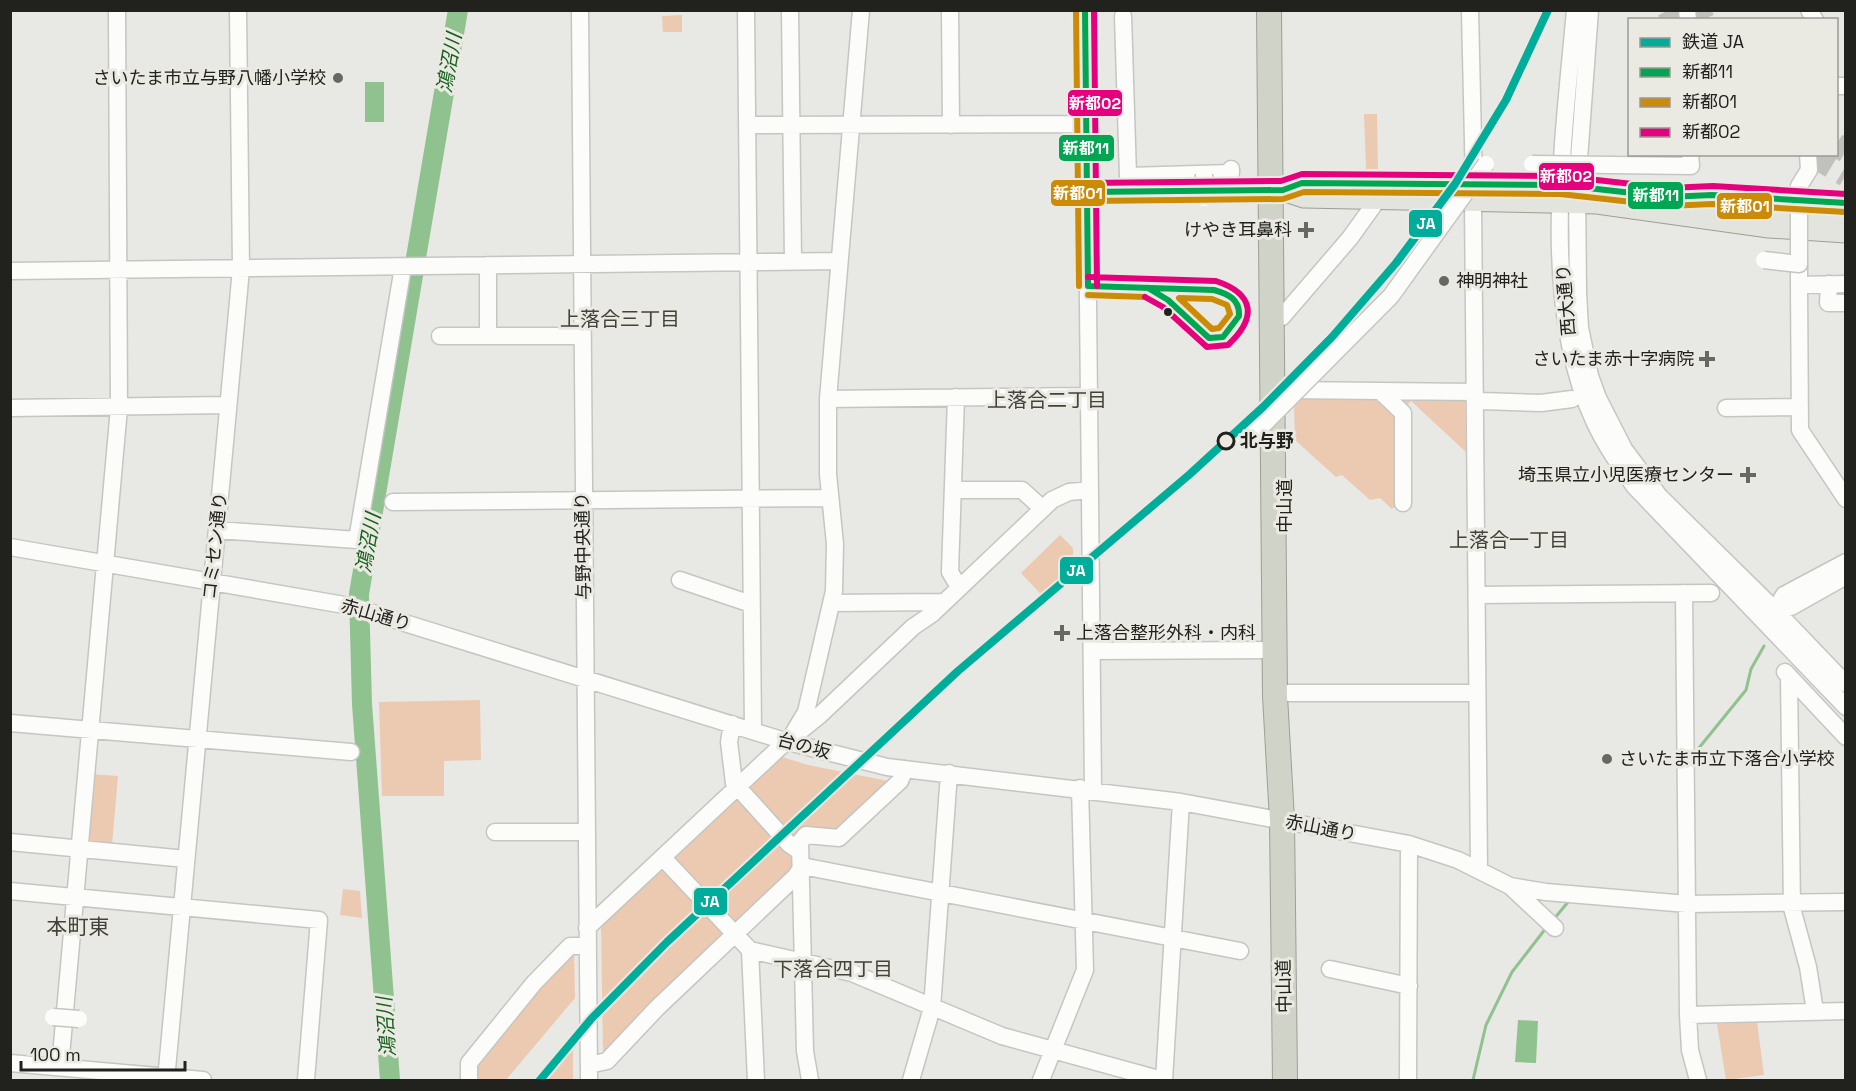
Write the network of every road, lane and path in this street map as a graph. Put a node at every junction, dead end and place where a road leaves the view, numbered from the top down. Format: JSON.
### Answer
{"nodes":[{"id":1,"x":117,"y":10,"type":"edge"},
{"id":2,"x":238,"y":10,"type":"edge"},
{"id":3,"x":579,"y":10,"type":"edge"},
{"id":4,"x":746,"y":10,"type":"edge"},
{"id":5,"x":790,"y":10,"type":"edge"},
{"id":6,"x":861,"y":10,"type":"edge"},
{"id":7,"x":950,"y":10,"type":"edge"},
{"id":8,"x":1085,"y":10,"type":"edge"},
{"id":9,"x":1269,"y":10,"type":"edge"},
{"id":10,"x":1284,"y":10,"type":"edge"},
{"id":11,"x":1470,"y":10,"type":"edge"},
{"id":12,"x":1575,"y":10,"type":"edge"},
{"id":13,"x":1590,"y":10,"type":"edge"},
{"id":14,"x":1123,"y":16,"type":"dead end"},
{"id":15,"x":1086,"y":124,"type":"junction"},
{"id":16,"x":747,"y":125,"type":"junction"},
{"id":17,"x":951,"y":125,"type":"junction"},
{"id":18,"x":792,"y":126,"type":"junction"},
{"id":19,"x":850,"y":127,"type":"junction"},
{"id":20,"x":1690,"y":156,"type":"edge"},
{"id":21,"x":1808,"y":156,"type":"edge"},
{"id":22,"x":1486,"y":164,"type":"dead end"},
{"id":23,"x":1532,"y":164,"type":"dead end"},
{"id":24,"x":1231,"y":169,"type":"dead end"},
{"id":25,"x":1204,"y":174,"type":"junction"},
{"id":26,"x":1277,"y":190,"type":"junction"},
{"id":27,"x":1086,"y":192,"type":"junction"},
{"id":28,"x":1473,"y":194,"type":"junction"},
{"id":29,"x":1569,"y":194,"type":"junction"},
{"id":30,"x":1204,"y":198,"type":"dead end"},
{"id":31,"x":1378,"y":199,"type":"junction"},
{"id":32,"x":1845,"y":203,"type":"edge"},
{"id":33,"x":1661,"y":204,"type":"junction"},
{"id":34,"x":1845,"y":218,"type":"edge"},
{"id":35,"x":1845,"y":232,"type":"edge"},
{"id":36,"x":1845,"y":247,"type":"edge"},
{"id":37,"x":1764,"y":260,"type":"dead end"},
{"id":38,"x":793,"y":261,"type":"junction"},
{"id":39,"x":837,"y":261,"type":"junction"},
{"id":40,"x":747,"y":262,"type":"junction"},
{"id":41,"x":581,"y":264,"type":"junction"},
{"id":42,"x":1799,"y":264,"type":"junction"},
{"id":43,"x":488,"y":266,"type":"junction"},
{"id":44,"x":404,"y":267,"type":"junction"},
{"id":45,"x":241,"y":269,"type":"junction"},
{"id":46,"x":118,"y":270,"type":"junction"},
{"id":47,"x":10,"y":271,"type":"edge"},
{"id":48,"x":1837,"y":284,"type":"edge"},
{"id":49,"x":1799,"y":285,"type":"junction"},
{"id":50,"x":1088,"y":286,"type":"junction"},
{"id":51,"x":1148,"y":288,"type":"dead end"},
{"id":52,"x":1845,"y":303,"type":"edge"},
{"id":53,"x":1282,"y":317,"type":"junction"},
{"id":54,"x":488,"y":335,"type":"junction"},
{"id":55,"x":440,"y":336,"type":"dead end"},
{"id":56,"x":582,"y":336,"type":"junction"},
{"id":57,"x":1278,"y":390,"type":"junction"},
{"id":58,"x":1380,"y":391,"type":"junction"},
{"id":59,"x":1089,"y":396,"type":"junction"},
{"id":60,"x":956,"y":397,"type":"junction"},
{"id":61,"x":1478,"y":397,"type":"junction"},
{"id":62,"x":828,"y":399,"type":"junction"},
{"id":63,"x":1572,"y":399,"type":"dead end"},
{"id":64,"x":227,"y":405,"type":"junction"},
{"id":65,"x":1800,"y":407,"type":"junction"},
{"id":66,"x":10,"y":408,"type":"edge"},
{"id":67,"x":119,"y":408,"type":"junction"},
{"id":68,"x":1726,"y":408,"type":"dead end"},
{"id":69,"x":1245,"y":443,"type":"dead end"},
{"id":70,"x":953,"y":490,"type":"junction"},
{"id":71,"x":1090,"y":490,"type":"junction"},
{"id":72,"x":830,"y":498,"type":"junction"},
{"id":73,"x":751,"y":499,"type":"junction"},
{"id":74,"x":1845,"y":499,"type":"edge"},
{"id":75,"x":582,"y":501,"type":"junction"},
{"id":76,"x":393,"y":502,"type":"dead end"},
{"id":77,"x":1403,"y":503,"type":"dead end"},
{"id":78,"x":1043,"y":509,"type":"junction"},
{"id":79,"x":217,"y":530,"type":"junction"},
{"id":80,"x":10,"y":547,"type":"edge"},
{"id":81,"x":106,"y":562,"type":"junction"},
{"id":82,"x":1845,"y":562,"type":"edge"},
{"id":83,"x":1845,"y":576,"type":"edge"},
{"id":84,"x":680,"y":580,"type":"dead end"},
{"id":85,"x":211,"y":582,"type":"junction"},
{"id":86,"x":959,"y":587,"type":"junction"},
{"id":87,"x":1684,"y":593,"type":"junction"},
{"id":88,"x":1711,"y":593,"type":"dead end"},
{"id":89,"x":1477,"y":595,"type":"junction"},
{"id":90,"x":943,"y":602,"type":"junction"},
{"id":91,"x":832,"y":603,"type":"junction"},
{"id":92,"x":751,"y":604,"type":"junction"},
{"id":93,"x":1768,"y":614,"type":"junction"},
{"id":94,"x":1274,"y":650,"type":"junction"},
{"id":95,"x":1092,"y":651,"type":"junction"},
{"id":96,"x":586,"y":679,"type":"junction"},
{"id":97,"x":1845,"y":684,"type":"edge"},
{"id":98,"x":1287,"y":693,"type":"junction"},
{"id":99,"x":1478,"y":693,"type":"junction"},
{"id":100,"x":1845,"y":707,"type":"edge"},
{"id":101,"x":10,"y":723,"type":"edge"},
{"id":102,"x":732,"y":724,"type":"junction"},
{"id":103,"x":92,"y":730,"type":"junction"},
{"id":104,"x":753,"y":731,"type":"junction"},
{"id":105,"x":1845,"y":737,"type":"edge"},
{"id":106,"x":196,"y":740,"type":"junction"},
{"id":107,"x":788,"y":742,"type":"junction"},
{"id":108,"x":351,"y":752,"type":"dead end"},
{"id":109,"x":904,"y":769,"type":"junction"},
{"id":110,"x":948,"y":773,"type":"junction"},
{"id":111,"x":737,"y":787,"type":"junction"},
{"id":112,"x":1087,"y":789,"type":"junction"},
{"id":113,"x":1181,"y":802,"type":"junction"},
{"id":114,"x":1282,"y":820,"type":"junction"},
{"id":115,"x":495,"y":832,"type":"dead end"},
{"id":116,"x":587,"y":832,"type":"junction"},
{"id":117,"x":10,"y":842,"type":"edge"},
{"id":118,"x":1409,"y":844,"type":"junction"},
{"id":119,"x":81,"y":849,"type":"junction"},
{"id":120,"x":663,"y":858,"type":"junction"},
{"id":121,"x":800,"y":858,"type":"junction"},
{"id":122,"x":186,"y":859,"type":"junction"},
{"id":123,"x":1479,"y":870,"type":"junction"},
{"id":124,"x":1510,"y":886,"type":"junction"},
{"id":125,"x":10,"y":891,"type":"edge"},
{"id":126,"x":941,"y":892,"type":"junction"},
{"id":127,"x":76,"y":898,"type":"junction"},
{"id":128,"x":1792,"y":902,"type":"junction"},
{"id":129,"x":1845,"y":902,"type":"edge"},
{"id":130,"x":1687,"y":904,"type":"junction"},
{"id":131,"x":182,"y":908,"type":"junction"},
{"id":132,"x":1083,"y":920,"type":"junction"},
{"id":133,"x":1551,"y":925,"type":"dead end"},
{"id":134,"x":587,"y":928,"type":"junction"},
{"id":135,"x":735,"y":934,"type":"junction"},
{"id":136,"x":1172,"y":937,"type":"junction"},
{"id":137,"x":587,"y":946,"type":"junction"},
{"id":138,"x":750,"y":950,"type":"junction"},
{"id":139,"x":1240,"y":951,"type":"dead end"},
{"id":140,"x":804,"y":964,"type":"junction"},
{"id":141,"x":1330,"y":969,"type":"dead end"},
{"id":142,"x":1409,"y":986,"type":"junction"},
{"id":143,"x":932,"y":1008,"type":"junction"},
{"id":144,"x":1815,"y":1011,"type":"junction"},
{"id":145,"x":1845,"y":1011,"type":"edge"},
{"id":146,"x":1688,"y":1015,"type":"junction"},
{"id":147,"x":53,"y":1017,"type":"dead end"},
{"id":148,"x":79,"y":1019,"type":"dead end"},
{"id":149,"x":1052,"y":1052,"type":"junction"},
{"id":150,"x":10,"y":1063,"type":"edge"},
{"id":151,"x":60,"y":1067,"type":"junction"},
{"id":152,"x":589,"y":1073,"type":"edge"},
{"id":153,"x":166,"y":1079,"type":"edge"},
{"id":154,"x":202,"y":1080,"type":"edge"},
{"id":155,"x":306,"y":1080,"type":"edge"},
{"id":156,"x":468,"y":1080,"type":"edge"},
{"id":157,"x":756,"y":1080,"type":"edge"},
{"id":158,"x":810,"y":1080,"type":"edge"},
{"id":159,"x":911,"y":1080,"type":"edge"},
{"id":160,"x":1041,"y":1080,"type":"edge"},
{"id":161,"x":1163,"y":1080,"type":"edge"},
{"id":162,"x":1285,"y":1080,"type":"edge"},
{"id":163,"x":1408,"y":1080,"type":"edge"},
{"id":164,"x":1698,"y":1080,"type":"edge"}],
"edges":[{"from":1,"to":46,"type":"street"},
{"from":2,"to":45,"type":"street","name":"コミセン通り"},
{"from":3,"to":41,"type":"street","name":"与野中央通り"},
{"from":4,"to":16,"type":"street"},
{"from":5,"to":18,"type":"street"},
{"from":6,"to":19,"type":"street"},
{"from":7,"to":17,"type":"street"},
{"from":8,"to":15,"type":"street"},
{"from":9,"to":26,"type":"highway","name":"中山道"},
{"from":10,"to":26,"type":"highway","name":"中山道"},
{"from":11,"to":28,"type":"street"},
{"from":12,"to":29,"type":"street","name":"西大通り"},
{"from":13,"to":29,"type":"street","name":"西大通り"},
{"from":14,"to":25,"type":"street"},
{"from":15,"to":17,"type":"street"},
{"from":15,"to":27,"type":"street"},
{"from":16,"to":18,"type":"street"},
{"from":16,"to":40,"type":"street"},
{"from":17,"to":19,"type":"street"},
{"from":18,"to":19,"type":"street"},
{"from":18,"to":38,"type":"street"},
{"from":19,"to":39,"type":"street"},
{"from":20,"to":23,"type":"street","bridge":true},
{"from":21,"to":42,"type":"street","bridge":true},
{"from":22,"to":69,"type":"street","bridge":true},
{"from":24,"to":25,"type":"street"},
{"from":25,"to":30,"type":"street","bridge":true},
{"from":26,"to":27,"type":"street"},
{"from":26,"to":28,"type":"main road"},
{"from":26,"to":31,"type":"main road"},
{"from":26,"to":53,"type":"highway","name":"中山道"},
{"from":26,"to":57,"type":"highway","name":"中山道"},
{"from":27,"to":50,"type":"street"},
{"from":28,"to":29,"type":"main road"},
{"from":28,"to":31,"type":"main road"},
{"from":28,"to":61,"type":"street"},
{"from":29,"to":33,"type":"main road"},
{"from":29,"to":93,"type":"street","name":"西大通り"},
{"from":31,"to":53,"type":"street"},
{"from":32,"to":33,"type":"main road"},
{"from":33,"to":34,"type":"main road"},
{"from":33,"to":35,"type":"main road"},
{"from":33,"to":36,"type":"main road"},
{"from":37,"to":42,"type":"street","bridge":true},
{"from":38,"to":39,"type":"street"},
{"from":38,"to":40,"type":"street"},
{"from":39,"to":62,"type":"street"},
{"from":40,"to":41,"type":"street"},
{"from":40,"to":73,"type":"street"},
{"from":41,"to":43,"type":"street"},
{"from":41,"to":56,"type":"street","name":"与野中央通り"},
{"from":42,"to":49,"type":"street"},
{"from":43,"to":44,"type":"street"},
{"from":43,"to":54,"type":"street"},
{"from":44,"to":45,"type":"street"},
{"from":44,"to":79,"type":"street"},
{"from":45,"to":46,"type":"street"},
{"from":45,"to":64,"type":"street","name":"コミセン通り"},
{"from":46,"to":47,"type":"street"},
{"from":46,"to":67,"type":"street"},
{"from":48,"to":49,"type":"street"},
{"from":48,"to":52,"type":"street"},
{"from":49,"to":65,"type":"street"},
{"from":50,"to":51,"type":"street"},
{"from":50,"to":59,"type":"street"},
{"from":53,"to":57,"type":"highway","name":"中山道"},
{"from":54,"to":55,"type":"street"},
{"from":54,"to":56,"type":"street"},
{"from":56,"to":75,"type":"street","name":"与野中央通り"},
{"from":57,"to":58,"type":"street"},
{"from":57,"to":94,"type":"highway","name":"中山道"},
{"from":57,"to":98,"type":"highway","name":"中山道"},
{"from":58,"to":61,"type":"street"},
{"from":58,"to":77,"type":"street"},
{"from":59,"to":60,"type":"street"},
{"from":59,"to":71,"type":"street"},
{"from":60,"to":62,"type":"street"},
{"from":60,"to":70,"type":"street"},
{"from":61,"to":63,"type":"street"},
{"from":61,"to":89,"type":"street"},
{"from":62,"to":72,"type":"street"},
{"from":64,"to":67,"type":"street"},
{"from":64,"to":79,"type":"street","name":"コミセン通り"},
{"from":65,"to":68,"type":"street"},
{"from":65,"to":74,"type":"street"},
{"from":66,"to":67,"type":"street"},
{"from":67,"to":81,"type":"street"},
{"from":70,"to":78,"type":"street"},
{"from":70,"to":86,"type":"street"},
{"from":71,"to":78,"type":"street"},
{"from":71,"to":95,"type":"street"},
{"from":72,"to":73,"type":"street"},
{"from":72,"to":91,"type":"street"},
{"from":73,"to":75,"type":"street"},
{"from":73,"to":92,"type":"street"},
{"from":75,"to":76,"type":"street"},
{"from":75,"to":96,"type":"street","name":"与野中央通り"},
{"from":78,"to":86,"type":"street"},
{"from":79,"to":85,"type":"street","name":"コミセン通り"},
{"from":80,"to":81,"type":"street","name":"赤山通り"},
{"from":81,"to":85,"type":"street","name":"赤山通り"},
{"from":81,"to":103,"type":"street"},
{"from":82,"to":93,"type":"street"},
{"from":83,"to":93,"type":"street"},
{"from":84,"to":92,"type":"street"},
{"from":85,"to":96,"type":"street","name":"赤山通り"},
{"from":85,"to":106,"type":"street","name":"コミセン通り"},
{"from":86,"to":90,"type":"street"},
{"from":87,"to":88,"type":"street"},
{"from":87,"to":89,"type":"street"},
{"from":87,"to":130,"type":"street"},
{"from":89,"to":99,"type":"street"},
{"from":90,"to":91,"type":"street"},
{"from":90,"to":107,"type":"street"},
{"from":91,"to":107,"type":"street"},
{"from":92,"to":104,"type":"street"},
{"from":93,"to":97,"type":"street","name":"西大通り"},
{"from":93,"to":100,"type":"street","name":"西大通り"},
{"from":94,"to":95,"type":"street"},
{"from":94,"to":114,"type":"highway","name":"中山道"},
{"from":95,"to":112,"type":"street"},
{"from":96,"to":102,"type":"street","name":"赤山通り"},
{"from":96,"to":116,"type":"street","name":"与野中央通り"},
{"from":98,"to":99,"type":"street"},
{"from":98,"to":114,"type":"highway","name":"中山道"},
{"from":99,"to":123,"type":"street"},
{"from":101,"to":103,"type":"street"},
{"from":102,"to":104,"type":"street","name":"台の坂"},
{"from":102,"to":111,"type":"street"},
{"from":103,"to":106,"type":"street"},
{"from":103,"to":119,"type":"street"},
{"from":104,"to":107,"type":"street","name":"台の坂"},
{"from":105,"to":128,"type":"street"},
{"from":106,"to":108,"type":"street"},
{"from":106,"to":122,"type":"street","name":"コミセン通り"},
{"from":107,"to":109,"type":"street","name":"台の坂"},
{"from":107,"to":111,"type":"street"},
{"from":109,"to":110,"type":"street","name":"台の坂"},
{"from":109,"to":121,"type":"street"},
{"from":110,"to":112,"type":"street","name":"赤山通り"},
{"from":110,"to":126,"type":"street"},
{"from":111,"to":120,"type":"street"},
{"from":111,"to":121,"type":"street"},
{"from":112,"to":113,"type":"street","name":"赤山通り"},
{"from":112,"to":132,"type":"street"},
{"from":113,"to":114,"type":"street","name":"赤山通り"},
{"from":113,"to":136,"type":"street"},
{"from":114,"to":118,"type":"street","name":"赤山通り"},
{"from":114,"to":162,"type":"highway","name":"中山道"},
{"from":115,"to":116,"type":"street"},
{"from":116,"to":134,"type":"street","name":"与野中央通り"},
{"from":117,"to":119,"type":"street"},
{"from":118,"to":123,"type":"street","name":"赤山通り"},
{"from":118,"to":142,"type":"street"},
{"from":119,"to":122,"type":"street"},
{"from":119,"to":127,"type":"street"},
{"from":120,"to":134,"type":"street"},
{"from":120,"to":135,"type":"street"},
{"from":121,"to":126,"type":"street"},
{"from":121,"to":135,"type":"street"},
{"from":121,"to":140,"type":"street"},
{"from":122,"to":131,"type":"street","name":"コミセン通り"},
{"from":123,"to":124,"type":"street","name":"赤山通り"},
{"from":124,"to":130,"type":"street","name":"赤山通り"},
{"from":124,"to":133,"type":"street"},
{"from":125,"to":127,"type":"street"},
{"from":126,"to":132,"type":"street"},
{"from":126,"to":143,"type":"street"},
{"from":127,"to":131,"type":"street"},
{"from":127,"to":151,"type":"street"},
{"from":128,"to":129,"type":"street","name":"赤山通り"},
{"from":128,"to":130,"type":"street","name":"赤山通り"},
{"from":128,"to":144,"type":"street"},
{"from":130,"to":146,"type":"street"},
{"from":131,"to":153,"type":"street","name":"コミセン通り"},
{"from":131,"to":155,"type":"street"},
{"from":132,"to":136,"type":"street"},
{"from":132,"to":149,"type":"street"},
{"from":134,"to":137,"type":"street","name":"与野中央通り"},
{"from":135,"to":138,"type":"street"},
{"from":135,"to":152,"type":"street"},
{"from":136,"to":139,"type":"street"},
{"from":136,"to":161,"type":"street"},
{"from":137,"to":152,"type":"street","name":"与野中央通り"},
{"from":137,"to":156,"type":"street"},
{"from":138,"to":140,"type":"street"},
{"from":138,"to":157,"type":"street"},
{"from":140,"to":143,"type":"street"},
{"from":140,"to":158,"type":"street"},
{"from":141,"to":142,"type":"street"},
{"from":142,"to":163,"type":"street"},
{"from":143,"to":149,"type":"street"},
{"from":143,"to":159,"type":"street"},
{"from":144,"to":145,"type":"street"},
{"from":144,"to":146,"type":"street"},
{"from":146,"to":164,"type":"street"},
{"from":147,"to":148,"type":"street","bridge":true},
{"from":149,"to":160,"type":"street"},
{"from":149,"to":161,"type":"street"},
{"from":150,"to":151,"type":"street"},
{"from":151,"to":153,"type":"street"},
{"from":153,"to":154,"type":"street"}]}
